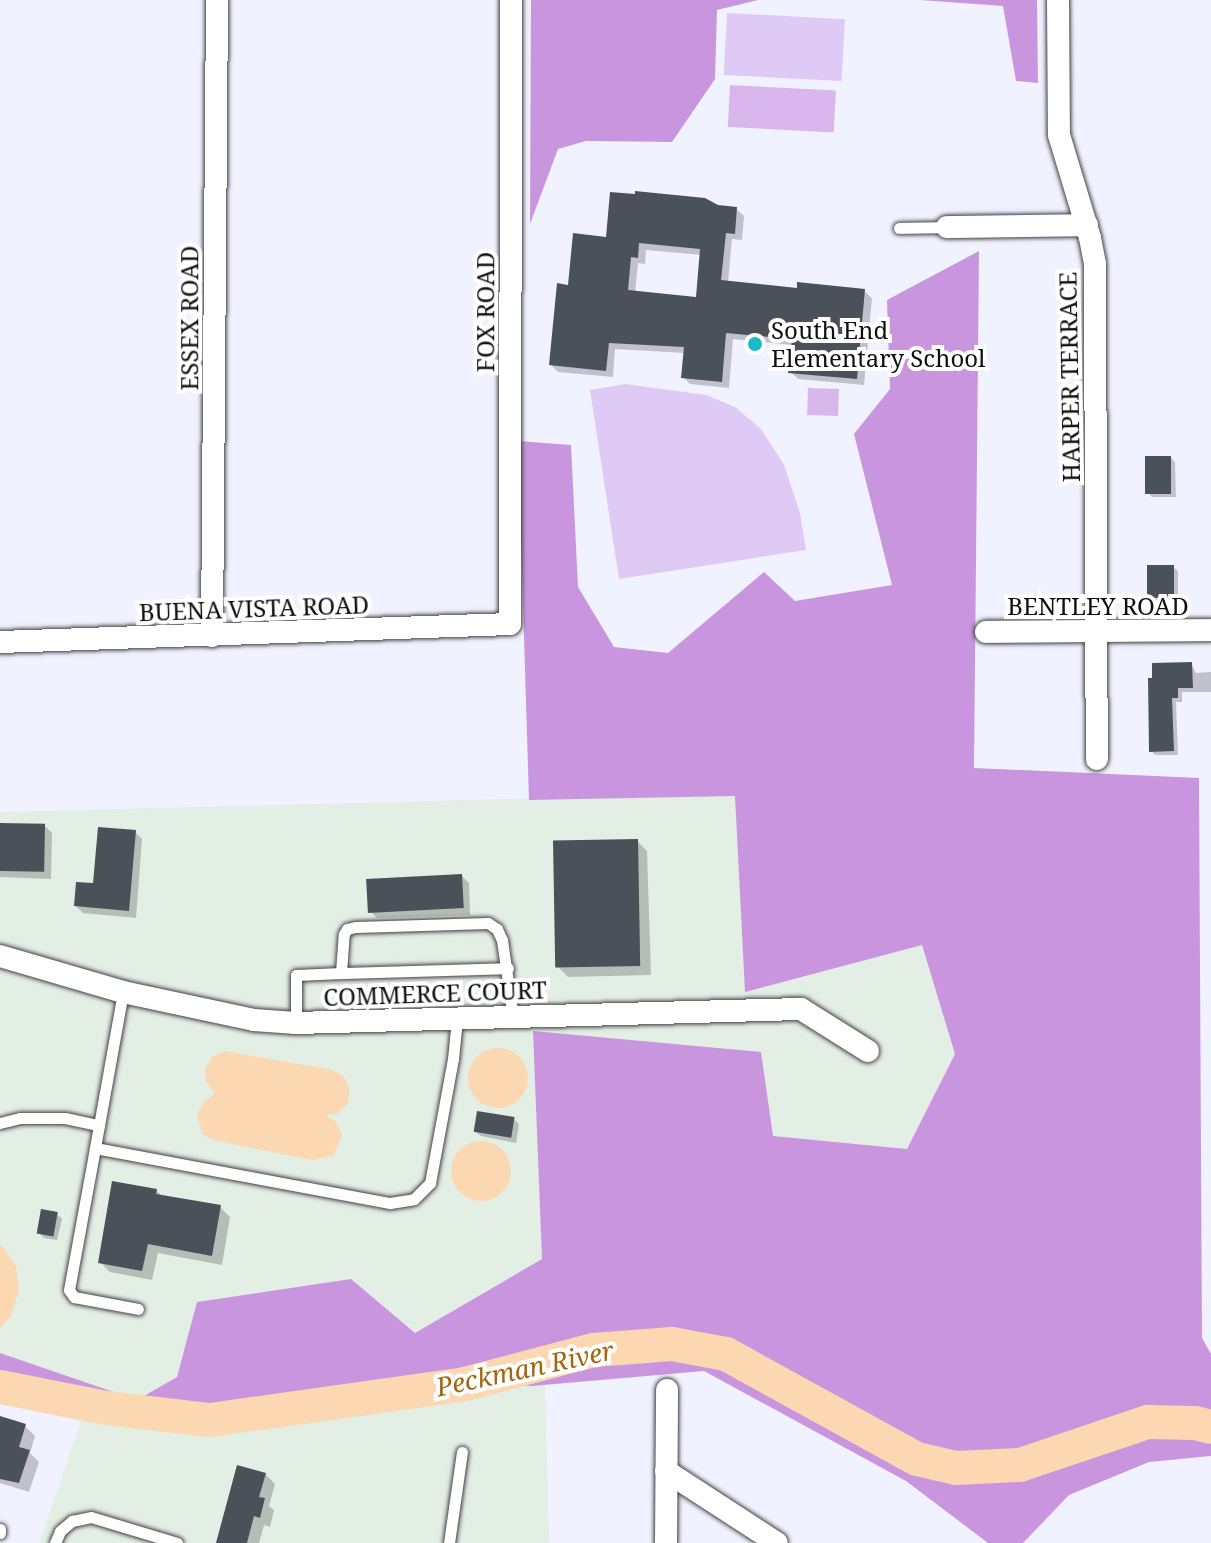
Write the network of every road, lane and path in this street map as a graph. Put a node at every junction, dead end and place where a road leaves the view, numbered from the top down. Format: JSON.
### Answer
{"nodes":[{"id":1,"x":217,"y":0,"type":"edge"},
{"id":2,"x":511,"y":0,"type":"edge"},
{"id":3,"x":1058,"y":0,"type":"edge"},
{"id":4,"x":1087,"y":225,"type":"junction"},
{"id":5,"x":947,"y":227,"type":"joint"},
{"id":6,"x":899,"y":228,"type":"dead end"},
{"id":7,"x":510,"y":624,"type":"joint"},
{"id":8,"x":1211,"y":630,"type":"edge"},
{"id":9,"x":986,"y":632,"type":"dead end"},
{"id":10,"x":1097,"y":632,"type":"junction"},
{"id":11,"x":212,"y":636,"type":"junction"},
{"id":12,"x":0,"y":642,"type":"edge"},
{"id":13,"x":1097,"y":759,"type":"dead end"},
{"id":14,"x":0,"y":956,"type":"edge"},
{"id":15,"x":508,"y":968,"type":"junction"},
{"id":16,"x":341,"y":973,"type":"junction"},
{"id":17,"x":123,"y":992,"type":"junction"},
{"id":18,"x":513,"y":1017,"type":"junction"},
{"id":19,"x":457,"y":1019,"type":"junction"},
{"id":20,"x":296,"y":1023,"type":"junction"},
{"id":21,"x":868,"y":1051,"type":"dead end"},
{"id":22,"x":0,"y":1123,"type":"edge"},
{"id":23,"x":99,"y":1125,"type":"junction"},
{"id":24,"x":95,"y":1148,"type":"junction"},
{"id":25,"x":138,"y":1309,"type":"dead end"},
{"id":26,"x":667,"y":1390,"type":"dead end"},
{"id":27,"x":462,"y":1452,"type":"dead end"},
{"id":28,"x":666,"y":1471,"type":"junction"},
{"id":29,"x":55,"y":1543,"type":"edge"},
{"id":30,"x":177,"y":1543,"type":"edge"},
{"id":31,"x":449,"y":1543,"type":"edge"},
{"id":32,"x":666,"y":1543,"type":"edge"},
{"id":33,"x":777,"y":1543,"type":"edge"}],
"edges":[{"from":1,"to":11,"type":"street","name":"ESSEX ROAD"},
{"from":2,"to":7,"type":"street","name":"FOX ROAD"},
{"from":3,"to":4,"type":"street","name":"HARPER TERRACE"},
{"from":4,"to":5,"type":"street"},
{"from":4,"to":10,"type":"street","name":"HARPER TERRACE"},
{"from":5,"to":6,"type":"lane"},
{"from":7,"to":11,"type":"street","name":"BUENA VISTA ROAD"},
{"from":8,"to":10,"type":"street","name":"BENTLEY ROAD"},
{"from":9,"to":10,"type":"street","name":"BENTLEY ROAD"},
{"from":10,"to":13,"type":"street","name":"HARPER TERRACE"},
{"from":11,"to":12,"type":"street","name":"BUENA VISTA ROAD"},
{"from":14,"to":17,"type":"street","name":"COMMERCE COURT"},
{"from":15,"to":16,"type":"lane"},
{"from":15,"to":16,"type":"lane"},
{"from":15,"to":18,"type":"lane"},
{"from":16,"to":20,"type":"lane"},
{"from":17,"to":20,"type":"street","name":"COMMERCE COURT"},
{"from":17,"to":23,"type":"lane"},
{"from":18,"to":19,"type":"street","name":"COMMERCE COURT"},
{"from":18,"to":21,"type":"street","name":"COMMERCE COURT"},
{"from":19,"to":20,"type":"street","name":"COMMERCE COURT"},
{"from":19,"to":24,"type":"lane"},
{"from":22,"to":23,"type":"lane"},
{"from":23,"to":24,"type":"lane"},
{"from":24,"to":25,"type":"lane"},
{"from":26,"to":28,"type":"street"},
{"from":27,"to":31,"type":"lane"},
{"from":28,"to":32,"type":"street"},
{"from":28,"to":33,"type":"street"},
{"from":29,"to":30,"type":"lane"}]}
